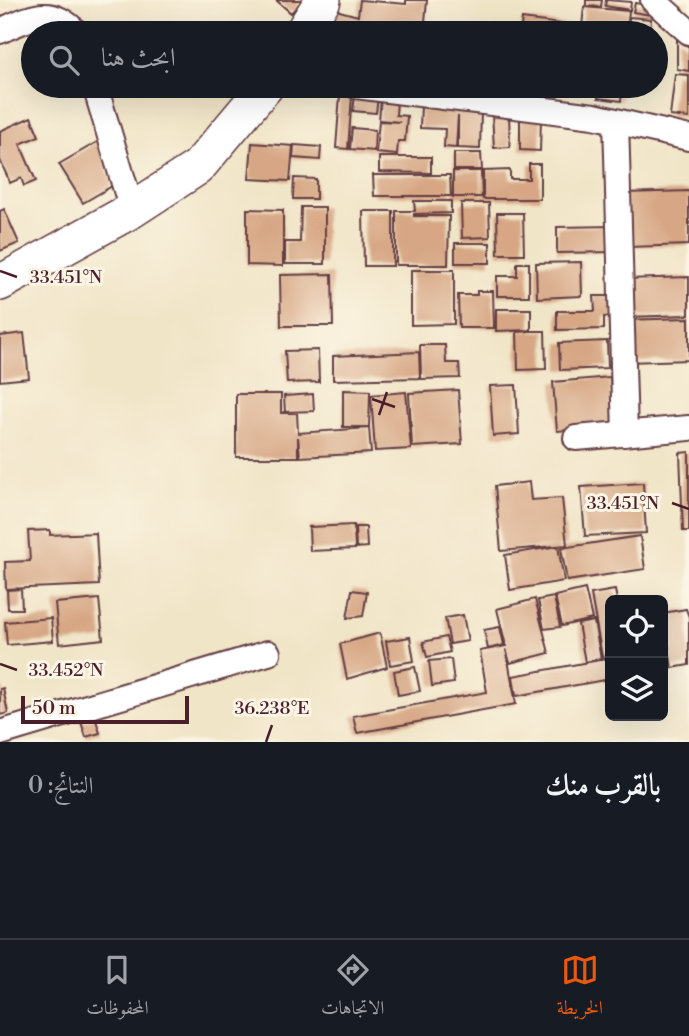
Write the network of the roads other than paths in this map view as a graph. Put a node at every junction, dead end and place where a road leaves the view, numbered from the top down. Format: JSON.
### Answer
{"nodes":[{"id":1,"x":323,"y":0,"type":"edge"},
{"id":2,"x":653,"y":0,"type":"edge"},
{"id":3,"x":23,"y":21,"type":"edge"},
{"id":4,"x":62,"y":21,"type":"edge"},
{"id":5,"x":310,"y":21,"type":"edge"},
{"id":6,"x":21,"y":22,"type":"edge"},
{"id":7,"x":0,"y":31,"type":"edge"},
{"id":8,"x":689,"y":32,"type":"edge"},
{"id":9,"x":99,"y":98,"type":"edge"},
{"id":10,"x":256,"y":98,"type":"edge"},
{"id":11,"x":451,"y":98,"type":"edge"},
{"id":12,"x":616,"y":121,"type":"junction"},
{"id":13,"x":689,"y":138,"type":"edge"},
{"id":14,"x":132,"y":210,"type":"junction"},
{"id":15,"x":0,"y":283,"type":"edge"},
{"id":16,"x":689,"y":428,"type":"edge"},
{"id":17,"x":625,"y":434,"type":"junction"},
{"id":18,"x":576,"y":438,"type":"dead end"},
{"id":19,"x":268,"y":653,"type":"dead end"},
{"id":20,"x":0,"y":733,"type":"edge"}],
"edges":[{"from":1,"to":5,"type":"street"},
{"from":2,"to":8,"type":"street"},
{"from":3,"to":4,"type":"street"},
{"from":6,"to":7,"type":"street"},
{"from":9,"to":14,"type":"street"},
{"from":10,"to":14,"type":"street"},
{"from":11,"to":12,"type":"street"},
{"from":12,"to":13,"type":"street"},
{"from":12,"to":17,"type":"street"},
{"from":14,"to":15,"type":"street"},
{"from":16,"to":17,"type":"street"},
{"from":17,"to":18,"type":"street"},
{"from":19,"to":20,"type":"street"}]}
